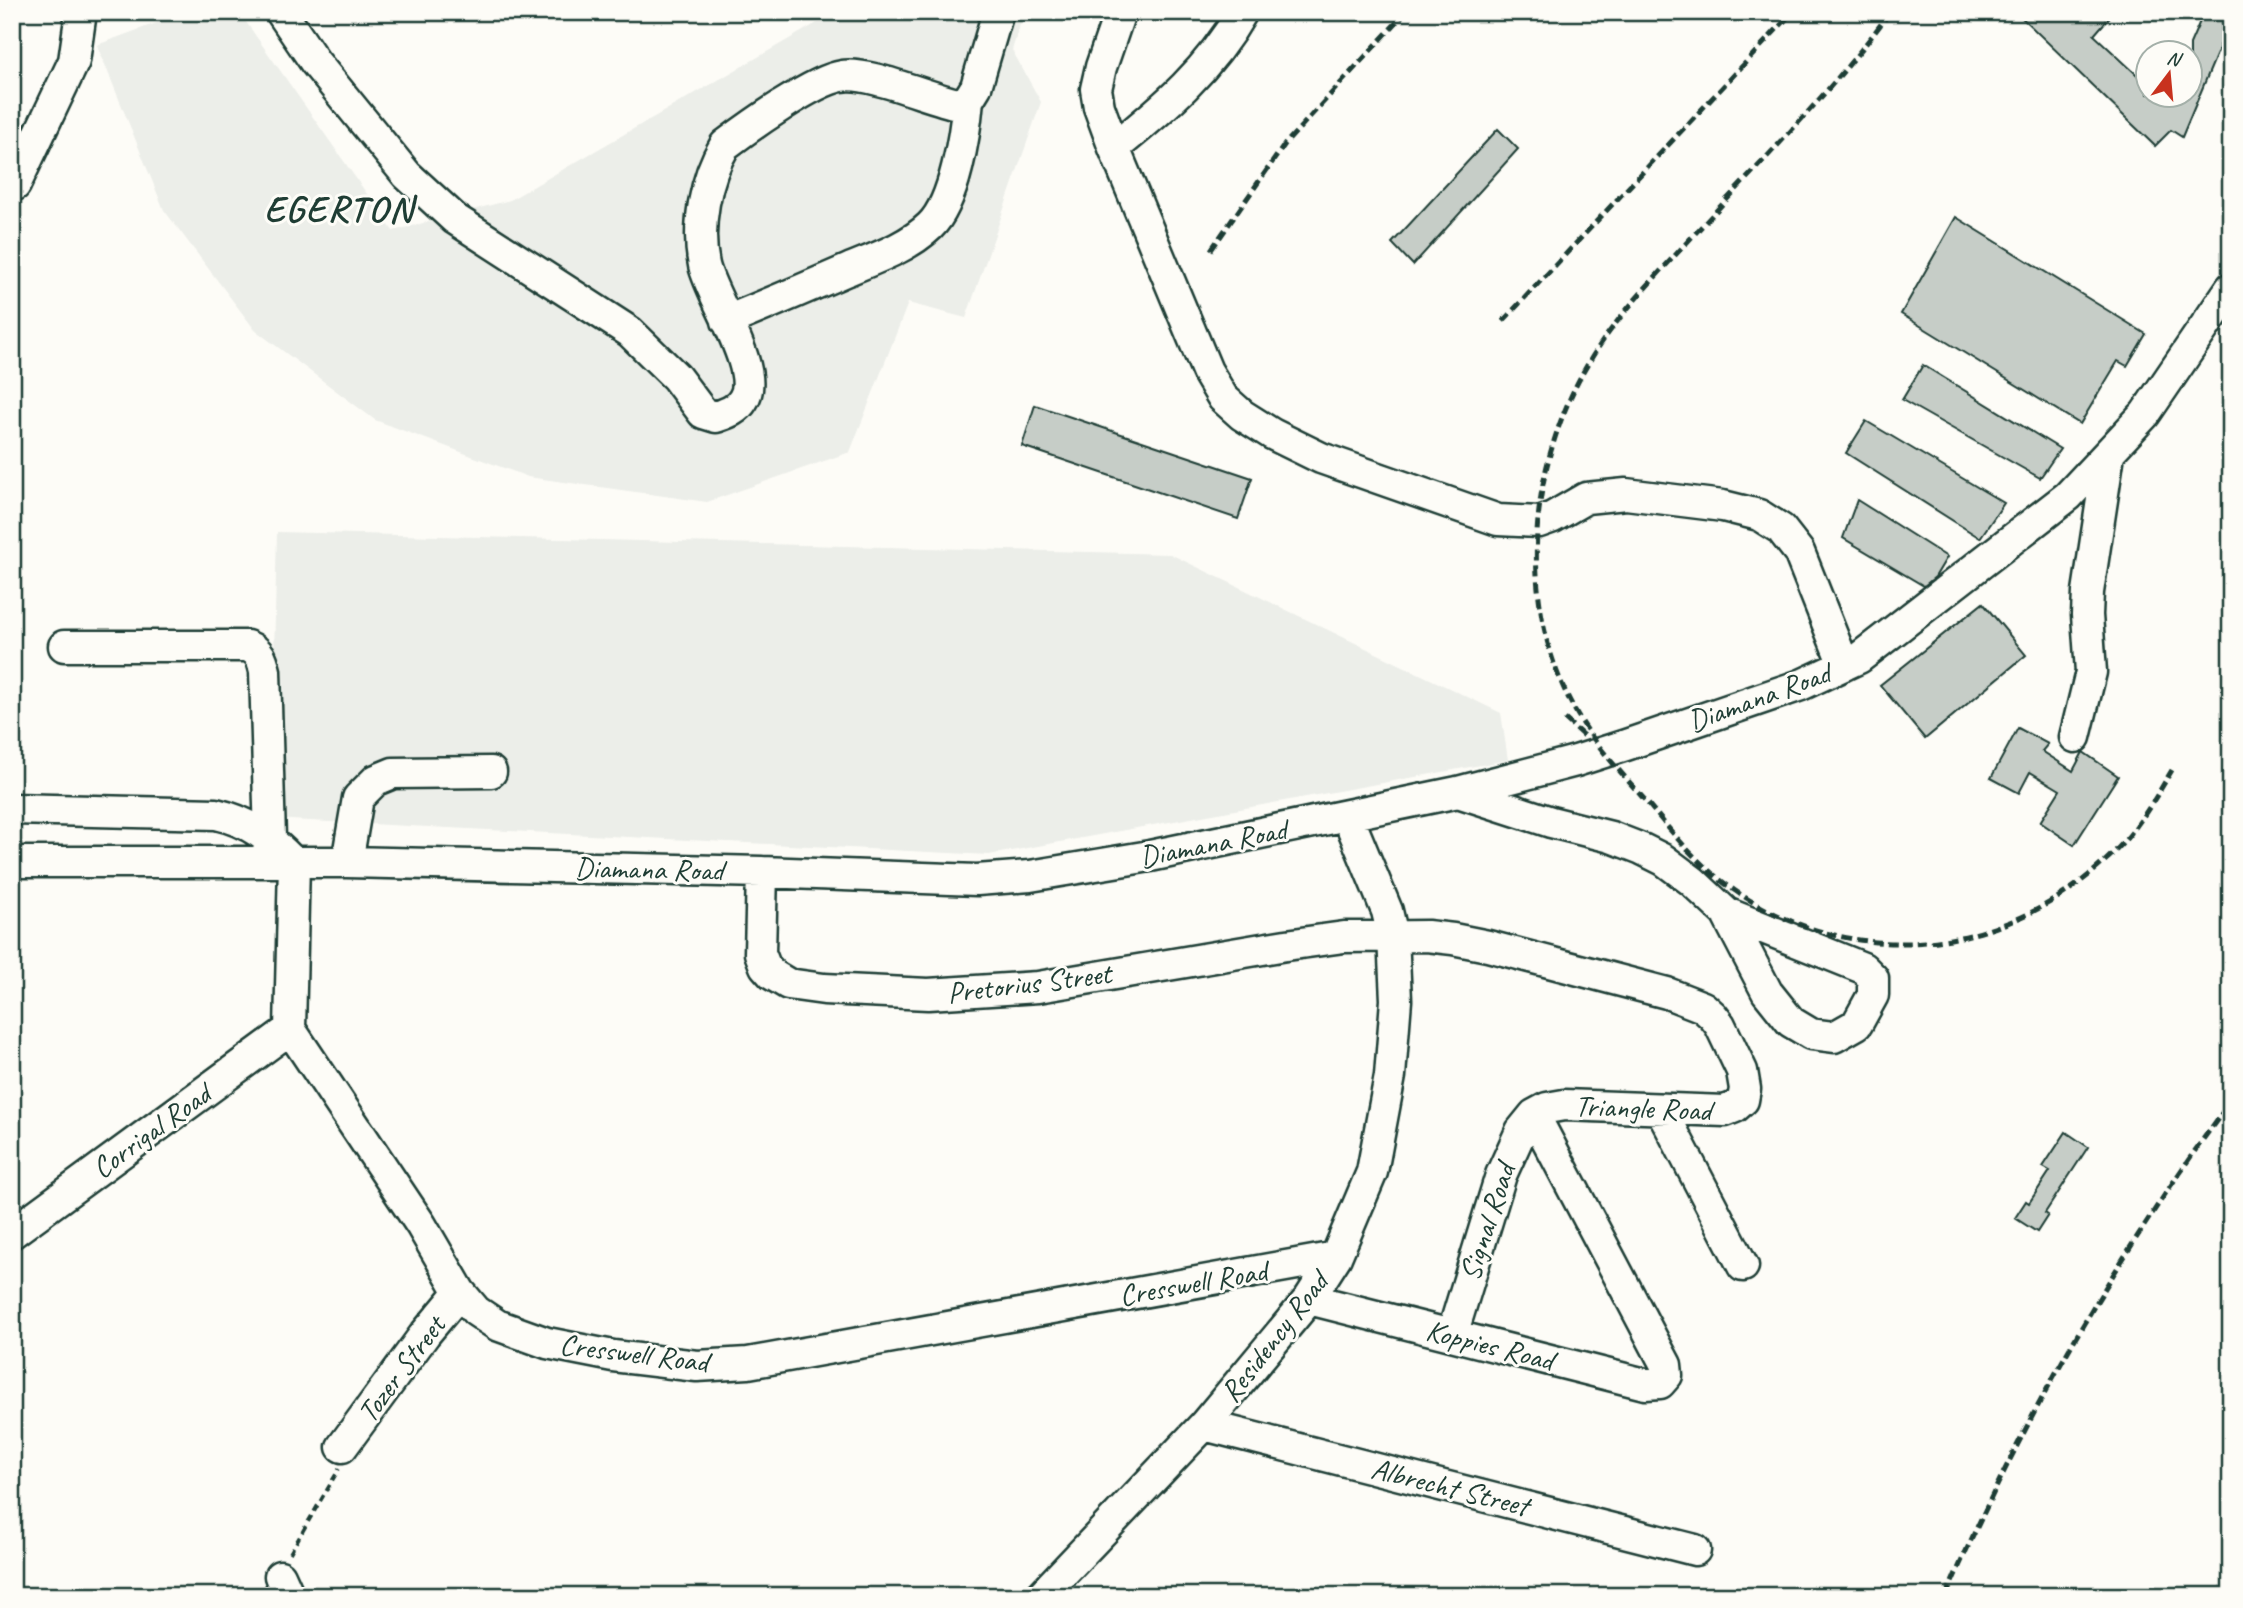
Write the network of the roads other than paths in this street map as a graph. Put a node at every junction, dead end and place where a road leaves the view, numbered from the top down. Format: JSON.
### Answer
{"nodes":[{"id":1,"x":81,"y":12,"type":"edge"},
{"id":2,"x":282,"y":12,"type":"edge"},
{"id":3,"x":998,"y":12,"type":"edge"},
{"id":4,"x":1120,"y":12,"type":"edge"},
{"id":5,"x":1242,"y":12,"type":"edge"},
{"id":6,"x":968,"y":100,"type":"junction"},
{"id":7,"x":1114,"y":148,"type":"junction"},
{"id":8,"x":15,"y":185,"type":"dead end"},
{"id":9,"x":2231,"y":288,"type":"edge"},
{"id":10,"x":727,"y":321,"type":"junction"},
{"id":11,"x":2109,"y":454,"type":"junction"},
{"id":12,"x":64,"y":646,"type":"dead end"},
{"id":13,"x":1844,"y":665,"type":"junction"},
{"id":14,"x":2076,"y":737,"type":"dead end"},
{"id":15,"x":491,"y":772,"type":"dead end"},
{"id":16,"x":1458,"y":792,"type":"junction"},
{"id":17,"x":12,"y":809,"type":"edge"},
{"id":18,"x":1348,"y":817,"type":"junction"},
{"id":19,"x":270,"y":838,"type":"junction"},
{"id":20,"x":12,"y":862,"type":"edge"},
{"id":21,"x":347,"y":862,"type":"junction"},
{"id":22,"x":294,"y":863,"type":"junction"},
{"id":23,"x":762,"y":872,"type":"junction"},
{"id":24,"x":1726,"y":913,"type":"junction"},
{"id":25,"x":1393,"y":936,"type":"junction"},
{"id":26,"x":290,"y":1029,"type":"junction"},
{"id":27,"x":1661,"y":1108,"type":"junction"},
{"id":28,"x":1534,"y":1115,"type":"junction"},
{"id":29,"x":12,"y":1233,"type":"edge"},
{"id":30,"x":1336,"y":1257,"type":"junction"},
{"id":31,"x":1743,"y":1266,"type":"dead end"},
{"id":32,"x":460,"y":1292,"type":"junction"},
{"id":33,"x":1309,"y":1299,"type":"junction"},
{"id":34,"x":1452,"y":1335,"type":"junction"},
{"id":35,"x":1667,"y":1375,"type":"joint"},
{"id":36,"x":1204,"y":1425,"type":"junction"},
{"id":37,"x":342,"y":1447,"type":"road end"},
{"id":38,"x":1695,"y":1550,"type":"dead end"},
{"id":39,"x":1041,"y":1596,"type":"edge"}],
"edges":[{"from":1,"to":8,"type":"street"},
{"from":2,"to":10,"type":"street"},
{"from":3,"to":6,"type":"street"},
{"from":4,"to":7,"type":"street"},
{"from":5,"to":7,"type":"street"},
{"from":6,"to":10,"type":"street"},
{"from":6,"to":10,"type":"street"},
{"from":7,"to":13,"type":"street"},
{"from":9,"to":11,"type":"street","name":"Diamana Road"},
{"from":11,"to":13,"type":"street","name":"Diamana Road"},
{"from":11,"to":14,"type":"street"},
{"from":12,"to":19,"type":"street"},
{"from":13,"to":16,"type":"street","name":"Diamana Road"},
{"from":15,"to":21,"type":"street"},
{"from":16,"to":18,"type":"street","name":"Diamana Road"},
{"from":16,"to":24,"type":"street"},
{"from":17,"to":19,"type":"street"},
{"from":18,"to":23,"type":"street","name":"Diamana Road"},
{"from":18,"to":25,"type":"street","name":"Residency Road"},
{"from":19,"to":22,"type":"street"},
{"from":20,"to":22,"type":"street","name":"Diamana Road"},
{"from":21,"to":22,"type":"street","name":"Diamana Road"},
{"from":21,"to":23,"type":"street","name":"Diamana Road"},
{"from":22,"to":26,"type":"street"},
{"from":23,"to":25,"type":"street","name":"Pretorius Street"},
{"from":24,"to":24,"type":"street"},
{"from":25,"to":27,"type":"street","name":"Triangle Road"},
{"from":25,"to":30,"type":"street","name":"Residency Road"},
{"from":26,"to":29,"type":"street","name":"Corrigal Road"},
{"from":26,"to":32,"type":"street","name":"Cresswell Road"},
{"from":27,"to":28,"type":"street","name":"Triangle Road"},
{"from":27,"to":31,"type":"street"},
{"from":28,"to":34,"type":"street","name":"Signal Road"},
{"from":28,"to":35,"type":"street","name":"Triangle Road"},
{"from":30,"to":32,"type":"street","name":"Cresswell Road"},
{"from":30,"to":33,"type":"street","name":"Residency Road"},
{"from":32,"to":37,"type":"street","name":"Tozer Street"},
{"from":33,"to":34,"type":"street","name":"Koppies Road"},
{"from":33,"to":36,"type":"street","name":"Residency Road"},
{"from":34,"to":35,"type":"street","name":"Koppies Road"},
{"from":36,"to":38,"type":"street","name":"Albrecht Street"},
{"from":36,"to":39,"type":"street","name":"Residency Road"}]}
